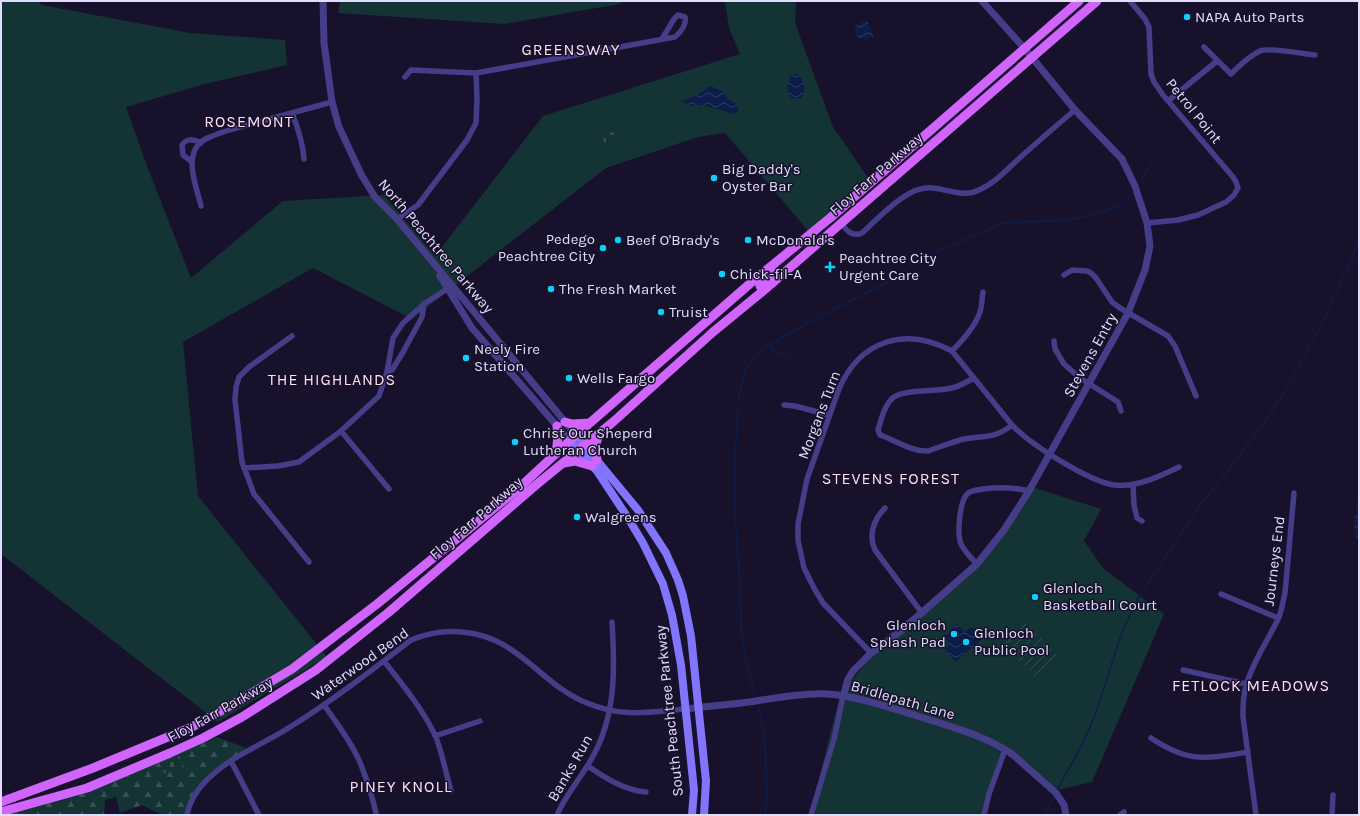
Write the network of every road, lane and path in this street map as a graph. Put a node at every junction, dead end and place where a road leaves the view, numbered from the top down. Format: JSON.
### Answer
{"nodes":[{"id":1,"x":323,"y":1,"type":"edge"},
{"id":2,"x":982,"y":1,"type":"edge"},
{"id":3,"x":1079,"y":1,"type":"edge"},
{"id":4,"x":1097,"y":1,"type":"edge"},
{"id":5,"x":1130,"y":1,"type":"edge"},
{"id":6,"x":662,"y":39,"type":"junction"},
{"id":7,"x":1204,"y":47,"type":"dead end"},
{"id":8,"x":1025,"y":49,"type":"junction"},
{"id":9,"x":1315,"y":55,"type":"dead end"},
{"id":10,"x":1032,"y":57,"type":"junction"},
{"id":11,"x":1217,"y":61,"type":"junction"},
{"id":12,"x":476,"y":73,"type":"junction"},
{"id":13,"x":404,"y":77,"type":"dead end"},
{"id":14,"x":1168,"y":101,"type":"junction"},
{"id":15,"x":332,"y":102,"type":"junction"},
{"id":16,"x":1075,"y":110,"type":"junction"},
{"id":17,"x":292,"y":114,"type":"junction"},
{"id":18,"x":201,"y":143,"type":"junction"},
{"id":19,"x":304,"y":159,"type":"dead end"},
{"id":20,"x":191,"y":161,"type":"junction"},
{"id":21,"x":201,"y":206,"type":"dead end"},
{"id":22,"x":397,"y":219,"type":"junction"},
{"id":23,"x":842,"y":222,"type":"junction"},
{"id":24,"x":1147,"y":223,"type":"junction"},
{"id":25,"x":787,"y":253,"type":"junction"},
{"id":26,"x":1064,"y":275,"type":"dead end"},
{"id":27,"x":753,"y":281,"type":"junction"},
{"id":28,"x":450,"y":287,"type":"junction"},
{"id":29,"x":763,"y":291,"type":"junction"},
{"id":30,"x":983,"y":292,"type":"dead end"},
{"id":31,"x":424,"y":304,"type":"junction"},
{"id":32,"x":1128,"y":313,"type":"junction"},
{"id":33,"x":713,"y":332,"type":"junction"},
{"id":34,"x":292,"y":336,"type":"dead end"},
{"id":35,"x":1054,"y":341,"type":"dead end"},
{"id":36,"x":952,"y":351,"type":"junction"},
{"id":37,"x":388,"y":372,"type":"junction"},
{"id":38,"x":974,"y":378,"type":"junction"},
{"id":39,"x":1089,"y":383,"type":"junction"},
{"id":40,"x":534,"y":384,"type":"junction"},
{"id":41,"x":527,"y":391,"type":"junction"},
{"id":42,"x":1196,"y":396,"type":"dead end"},
{"id":43,"x":784,"y":405,"type":"dead end"},
{"id":44,"x":1121,"y":411,"type":"dead end"},
{"id":45,"x":829,"y":415,"type":"junction"},
{"id":46,"x":590,"y":423,"type":"junction"},
{"id":47,"x":561,"y":424,"type":"junction"},
{"id":48,"x":1012,"y":425,"type":"junction"},
{"id":49,"x":341,"y":431,"type":"junction"},
{"id":50,"x":599,"y":433,"type":"junction"},
{"id":51,"x":573,"y":438,"type":"junction"},
{"id":52,"x":581,"y":448,"type":"junction"},
{"id":53,"x":556,"y":454,"type":"junction"},
{"id":54,"x":1050,"y":454,"type":"junction"},
{"id":55,"x":562,"y":463,"type":"junction"},
{"id":56,"x":595,"y":463,"type":"junction"},
{"id":57,"x":1179,"y":466,"type":"dead end"},
{"id":58,"x":244,"y":468,"type":"junction"},
{"id":59,"x":1133,"y":484,"type":"junction"},
{"id":60,"x":389,"y":489,"type":"dead end"},
{"id":61,"x":1029,"y":492,"type":"junction"},
{"id":62,"x":1294,"y":493,"type":"dead end"},
{"id":63,"x":884,"y":508,"type":"dead end"},
{"id":64,"x":1142,"y":521,"type":"dead end"},
{"id":65,"x":309,"y":562,"type":"dead end"},
{"id":66,"x":976,"y":564,"type":"junction"},
{"id":67,"x":1221,"y":594,"type":"dead end"},
{"id":68,"x":922,"y":613,"type":"junction"},
{"id":69,"x":1278,"y":618,"type":"junction"},
{"id":70,"x":612,"y":622,"type":"dead end"},
{"id":71,"x":871,"y":653,"type":"junction"},
{"id":72,"x":384,"y":661,"type":"junction"},
{"id":73,"x":1183,"y":670,"type":"dead end"},
{"id":74,"x":1246,"y":684,"type":"junction"},
{"id":75,"x":843,"y":696,"type":"junction"},
{"id":76,"x":324,"y":704,"type":"junction"},
{"id":77,"x":699,"y":707,"type":"junction"},
{"id":78,"x":686,"y":709,"type":"junction"},
{"id":79,"x":610,"y":711,"type":"junction"},
{"id":80,"x":480,"y":721,"type":"dead end"},
{"id":81,"x":435,"y":736,"type":"junction"},
{"id":82,"x":1151,"y":738,"type":"dead end"},
{"id":83,"x":1005,"y":750,"type":"junction"},
{"id":84,"x":1248,"y":752,"type":"junction"},
{"id":85,"x":231,"y":761,"type":"junction"},
{"id":86,"x":588,"y":766,"type":"junction"},
{"id":87,"x":451,"y":791,"type":"dead end"},
{"id":88,"x":646,"y":792,"type":"dead end"},
{"id":89,"x":1333,"y":796,"type":"dead end"},
{"id":90,"x":1,"y":802,"type":"edge"},
{"id":91,"x":1,"y":812,"type":"edge"},
{"id":92,"x":376,"y":813,"type":"dead end"},
{"id":93,"x":187,"y":815,"type":"edge"},
{"id":94,"x":259,"y":815,"type":"edge"},
{"id":95,"x":557,"y":815,"type":"edge"},
{"id":96,"x":692,"y":815,"type":"edge"},
{"id":97,"x":704,"y":815,"type":"edge"},
{"id":98,"x":811,"y":815,"type":"edge"},
{"id":99,"x":984,"y":815,"type":"edge"},
{"id":100,"x":1066,"y":815,"type":"edge"},
{"id":101,"x":1256,"y":815,"type":"edge"},
{"id":102,"x":1332,"y":815,"type":"edge"}],
"edges":[{"from":1,"to":15,"type":"street","name":"North Peachtree Parkway"},
{"from":2,"to":8,"type":"street","name":"Stevens Entry"},
{"from":3,"to":8,"type":"main road","name":"Floy Farr Parkway"},
{"from":4,"to":10,"type":"main road","name":"Floy Farr Parkway"},
{"from":5,"to":14,"type":"street","name":"Petrol Point"},
{"from":6,"to":6,"type":"street"},
{"from":6,"to":12,"type":"street"},
{"from":7,"to":11,"type":"street"},
{"from":8,"to":10,"type":"street","name":"Stevens Entry"},
{"from":8,"to":25,"type":"main road","name":"Floy Farr Parkway"},
{"from":9,"to":11,"type":"street"},
{"from":10,"to":16,"type":"street","name":"Stevens Entry"},
{"from":10,"to":23,"type":"main road","name":"Floy Farr Parkway"},
{"from":11,"to":14,"type":"street"},
{"from":12,"to":13,"type":"street"},
{"from":12,"to":22,"type":"street"},
{"from":14,"to":24,"type":"street","name":"Petrol Point"},
{"from":15,"to":17,"type":"street"},
{"from":15,"to":22,"type":"street","name":"North Peachtree Parkway"},
{"from":16,"to":23,"type":"street"},
{"from":16,"to":24,"type":"street","name":"Stevens Entry"},
{"from":17,"to":18,"type":"street"},
{"from":17,"to":19,"type":"street"},
{"from":18,"to":20,"type":"street"},
{"from":18,"to":20,"type":"street"},
{"from":20,"to":21,"type":"street"},
{"from":22,"to":28,"type":"street","name":"North Peachtree Parkway"},
{"from":23,"to":29,"type":"main road","name":"Floy Farr Parkway"},
{"from":24,"to":32,"type":"street","name":"Stevens Entry"},
{"from":25,"to":27,"type":"main road","name":"Floy Farr Parkway"},
{"from":25,"to":29,"type":"main road"},
{"from":26,"to":32,"type":"street"},
{"from":27,"to":33,"type":"main road"},
{"from":27,"to":46,"type":"main road","name":"Floy Farr Parkway"},
{"from":28,"to":31,"type":"street"},
{"from":28,"to":40,"type":"street","name":"North Peachtree Parkway"},
{"from":28,"to":41,"type":"street","name":"North Peachtree Parkway"},
{"from":29,"to":33,"type":"main road","name":"Floy Farr Parkway"},
{"from":30,"to":36,"type":"street"},
{"from":31,"to":37,"type":"street"},
{"from":31,"to":37,"type":"street"},
{"from":32,"to":39,"type":"street","name":"Stevens Entry"},
{"from":32,"to":42,"type":"street"},
{"from":33,"to":50,"type":"main road","name":"Floy Farr Parkway"},
{"from":34,"to":58,"type":"street"},
{"from":35,"to":39,"type":"street"},
{"from":36,"to":38,"type":"street","name":"Morgans Turn"},
{"from":36,"to":45,"type":"street","name":"Morgans Turn"},
{"from":37,"to":49,"type":"street"},
{"from":38,"to":48,"type":"street","name":"Morgans Turn"},
{"from":38,"to":48,"type":"street"},
{"from":39,"to":44,"type":"street"},
{"from":39,"to":54,"type":"street","name":"Stevens Entry"},
{"from":40,"to":41,"type":"street"},
{"from":40,"to":47,"type":"street","name":"North Peachtree Parkway"},
{"from":41,"to":47,"type":"street","name":"North Peachtree Parkway"},
{"from":43,"to":45,"type":"street"},
{"from":45,"to":71,"type":"street","name":"Morgans Turn"},
{"from":46,"to":47,"type":"main road"},
{"from":46,"to":51,"type":"main road","name":"Floy Farr Parkway"},
{"from":47,"to":51,"type":"street","name":"North Peachtree Parkway"},
{"from":47,"to":53,"type":"main road"},
{"from":48,"to":54,"type":"street","name":"Morgans Turn"},
{"from":49,"to":58,"type":"street"},
{"from":49,"to":60,"type":"street"},
{"from":50,"to":52,"type":"main road","name":"Floy Farr Parkway"},
{"from":50,"to":56,"type":"main road"},
{"from":51,"to":52,"type":"main road","name":"South Peachtree Parkway"},
{"from":51,"to":53,"type":"main road","name":"Floy Farr Parkway"},
{"from":52,"to":55,"type":"main road","name":"Floy Farr Parkway"},
{"from":52,"to":56,"type":"main road","name":"South Peachtree Parkway"},
{"from":53,"to":90,"type":"main road","name":"Floy Farr Parkway"},
{"from":54,"to":59,"type":"street","name":"Morgans Turn"},
{"from":54,"to":61,"type":"street","name":"Stevens Entry"},
{"from":55,"to":56,"type":"main road"},
{"from":55,"to":91,"type":"main road","name":"Floy Farr Parkway"},
{"from":56,"to":77,"type":"main road","name":"South Peachtree Parkway"},
{"from":56,"to":78,"type":"main road","name":"South Peachtree Parkway"},
{"from":57,"to":59,"type":"street","name":"Morgans Turn"},
{"from":58,"to":65,"type":"street"},
{"from":59,"to":64,"type":"street"},
{"from":61,"to":66,"type":"street","name":"Stevens Entry"},
{"from":61,"to":66,"type":"street"},
{"from":62,"to":69,"type":"street","name":"Journeys End"},
{"from":63,"to":68,"type":"street"},
{"from":66,"to":68,"type":"street","name":"Stevens Entry"},
{"from":67,"to":69,"type":"street"},
{"from":68,"to":71,"type":"street","name":"Stevens Entry"},
{"from":69,"to":74,"type":"street","name":"Journeys End"},
{"from":70,"to":79,"type":"street","name":"Banks Run"},
{"from":71,"to":75,"type":"street","name":"Stevens Entry"},
{"from":72,"to":76,"type":"street","name":"Waterwood Bend"},
{"from":72,"to":79,"type":"street","name":"Waterwood Bend"},
{"from":72,"to":81,"type":"street"},
{"from":73,"to":74,"type":"street"},
{"from":74,"to":84,"type":"street","name":"Journeys End"},
{"from":75,"to":77,"type":"street","name":"Bridlepath Lane"},
{"from":75,"to":83,"type":"street","name":"Bridlepath Lane"},
{"from":75,"to":98,"type":"street"},
{"from":76,"to":85,"type":"street","name":"Waterwood Bend"},
{"from":76,"to":92,"type":"street"},
{"from":77,"to":78,"type":"street","name":"Bridlepath Lane"},
{"from":77,"to":97,"type":"main road","name":"South Peachtree Parkway"},
{"from":78,"to":79,"type":"street","name":"Waterwood Bend"},
{"from":78,"to":96,"type":"main road","name":"South Peachtree Parkway"},
{"from":79,"to":86,"type":"street","name":"Banks Run"},
{"from":80,"to":81,"type":"street"},
{"from":81,"to":87,"type":"street"},
{"from":82,"to":84,"type":"street"},
{"from":83,"to":99,"type":"street"},
{"from":83,"to":100,"type":"street","name":"Bridlepath Lane"},
{"from":84,"to":101,"type":"street","name":"Journeys End"},
{"from":85,"to":93,"type":"street","name":"Waterwood Bend"},
{"from":85,"to":94,"type":"street"},
{"from":86,"to":88,"type":"street"},
{"from":86,"to":95,"type":"street","name":"Banks Run"},
{"from":89,"to":102,"type":"street"}]}
